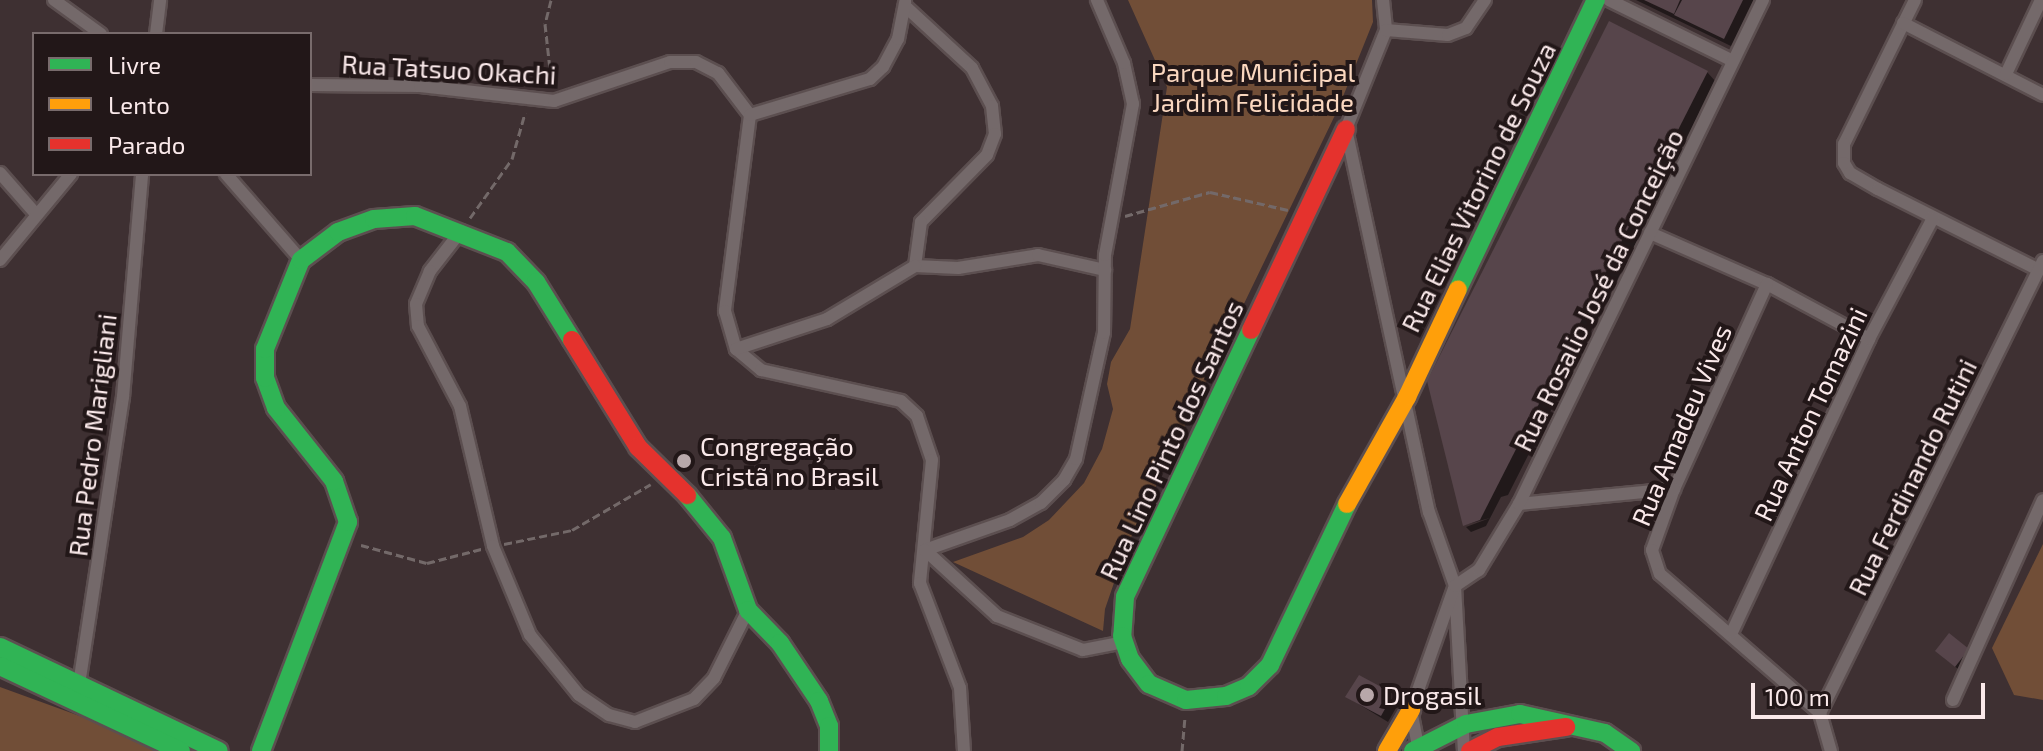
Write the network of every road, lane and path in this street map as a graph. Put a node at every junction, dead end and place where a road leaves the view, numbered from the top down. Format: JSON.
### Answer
{"nodes":[{"id":1,"x":54,"y":0,"type":"edge"},
{"id":2,"x":160,"y":0,"type":"edge"},
{"id":3,"x":551,"y":0,"type":"edge"},
{"id":4,"x":1097,"y":0,"type":"edge"},
{"id":5,"x":1383,"y":0,"type":"edge"},
{"id":6,"x":1485,"y":0,"type":"edge"},
{"id":7,"x":1596,"y":0,"type":"edge"},
{"id":8,"x":1609,"y":0,"type":"edge"},
{"id":9,"x":1763,"y":0,"type":"edge"},
{"id":10,"x":1915,"y":0,"type":"edge"},
{"id":11,"x":2041,"y":0,"type":"edge"},
{"id":12,"x":905,"y":4,"type":"edge"},
{"id":13,"x":1903,"y":23,"type":"junction"},
{"id":14,"x":1386,"y":30,"type":"junction"},
{"id":15,"x":98,"y":32,"type":"edge"},
{"id":16,"x":156,"y":32,"type":"edge"},
{"id":17,"x":1733,"y":61,"type":"junction"},
{"id":18,"x":2006,"y":74,"type":"junction"},
{"id":19,"x":312,"y":85,"type":"edge"},
{"id":20,"x":2043,"y":95,"type":"edge"},
{"id":21,"x":529,"y":98,"type":"junction"},
{"id":22,"x":554,"y":101,"type":"junction"},
{"id":23,"x":750,"y":115,"type":"junction"},
{"id":24,"x":1346,"y":129,"type":"junction"},
{"id":25,"x":0,"y":173,"type":"edge"},
{"id":26,"x":69,"y":176,"type":"edge"},
{"id":27,"x":142,"y":176,"type":"edge"},
{"id":28,"x":228,"y":176,"type":"edge"},
{"id":29,"x":35,"y":213,"type":"junction"},
{"id":30,"x":1306,"y":214,"type":"junction"},
{"id":31,"x":1933,"y":218,"type":"junction"},
{"id":32,"x":1110,"y":221,"type":"junction"},
{"id":33,"x":461,"y":231,"type":"junction"},
{"id":34,"x":1650,"y":233,"type":"junction"},
{"id":35,"x":0,"y":260,"type":"edge"},
{"id":36,"x":301,"y":260,"type":"junction"},
{"id":37,"x":915,"y":266,"type":"junction"},
{"id":38,"x":2041,"y":266,"type":"edge"},
{"id":39,"x":1105,"y":270,"type":"junction"},
{"id":40,"x":1767,"y":284,"type":"junction"},
{"id":41,"x":1869,"y":339,"type":"junction"},
{"id":42,"x":736,"y":349,"type":"junction"},
{"id":43,"x":1407,"y":397,"type":"junction"},
{"id":44,"x":664,"y":476,"type":"junction"},
{"id":45,"x":1674,"y":489,"type":"junction"},
{"id":46,"x":2043,"y":500,"type":"edge"},
{"id":47,"x":1519,"y":504,"type":"junction"},
{"id":48,"x":345,"y":541,"type":"junction"},
{"id":49,"x":493,"y":546,"type":"junction"},
{"id":50,"x":925,"y":550,"type":"junction"},
{"id":51,"x":1455,"y":586,"type":"junction"},
{"id":52,"x":748,"y":610,"type":"junction"},
{"id":53,"x":1732,"y":632,"type":"junction"},
{"id":54,"x":1124,"y":642,"type":"junction"},
{"id":55,"x":0,"y":647,"type":"edge"},
{"id":56,"x":0,"y":666,"type":"edge"},
{"id":57,"x":78,"y":693,"type":"junction"},
{"id":58,"x":1186,"y":700,"type":"junction"},
{"id":59,"x":1953,"y":700,"type":"dead end"},
{"id":60,"x":1411,"y":710,"type":"junction"},
{"id":61,"x":1820,"y":713,"type":"junction"},
{"id":62,"x":1466,"y":724,"type":"junction"},
{"id":63,"x":1578,"y":726,"type":"junction"},
{"id":64,"x":1417,"y":750,"type":"edge"},
{"id":65,"x":181,"y":751,"type":"edge"},
{"id":66,"x":219,"y":751,"type":"edge"},
{"id":67,"x":261,"y":751,"type":"edge"},
{"id":68,"x":829,"y":751,"type":"edge"},
{"id":69,"x":964,"y":751,"type":"edge"},
{"id":70,"x":1182,"y":751,"type":"edge"},
{"id":71,"x":1387,"y":751,"type":"edge"},
{"id":72,"x":1467,"y":751,"type":"edge"},
{"id":73,"x":1631,"y":751,"type":"edge"},
{"id":74,"x":1831,"y":751,"type":"edge"}],
"edges":[{"from":1,"to":15,"type":"street"},
{"from":2,"to":16,"type":"street"},
{"from":3,"to":22,"type":"path"},
{"from":4,"to":32,"type":"street"},
{"from":5,"to":14,"type":"street"},
{"from":6,"to":14,"type":"street"},
{"from":7,"to":43,"type":"street","name":"Rua Elias Vitorino de Souza"},
{"from":8,"to":17,"type":"street"},
{"from":9,"to":17,"type":"street","name":"Rua Rosalio José da Conceição"},
{"from":10,"to":13,"type":"street"},
{"from":11,"to":18,"type":"street"},
{"from":12,"to":23,"type":"street"},
{"from":12,"to":37,"type":"street"},
{"from":13,"to":18,"type":"street"},
{"from":13,"to":31,"type":"street"},
{"from":14,"to":24,"type":"street"},
{"from":17,"to":34,"type":"street","name":"Rua Rosalio José da Conceição"},
{"from":18,"to":20,"type":"street"},
{"from":19,"to":21,"type":"street","name":"Rua Tatsuo Okachi"},
{"from":21,"to":22,"type":"street","name":"Rua Tatsuo Okachi"},
{"from":21,"to":33,"type":"path"},
{"from":22,"to":23,"type":"street","name":"Rua Tatsuo Okachi"},
{"from":23,"to":42,"type":"street"},
{"from":24,"to":30,"type":"street","name":"Rua Lino Pinto dos Santos"},
{"from":24,"to":43,"type":"street"},
{"from":25,"to":29,"type":"street"},
{"from":26,"to":29,"type":"street"},
{"from":27,"to":57,"type":"street","name":"Rua Pedro Marigliani"},
{"from":28,"to":36,"type":"street"},
{"from":29,"to":35,"type":"street"},
{"from":30,"to":32,"type":"path"},
{"from":30,"to":54,"type":"street","name":"Rua Lino Pinto dos Santos"},
{"from":31,"to":38,"type":"street"},
{"from":31,"to":41,"type":"street","name":"Rua Anton Tomazini"},
{"from":32,"to":39,"type":"street"},
{"from":33,"to":36,"type":"street"},
{"from":33,"to":44,"type":"street"},
{"from":33,"to":49,"type":"street"},
{"from":34,"to":40,"type":"street"},
{"from":34,"to":47,"type":"street","name":"Rua Rosalio José da Conceição"},
{"from":36,"to":48,"type":"street"},
{"from":37,"to":39,"type":"street"},
{"from":37,"to":42,"type":"street"},
{"from":38,"to":61,"type":"street","name":"Rua Ferdinando Rutini"},
{"from":39,"to":50,"type":"street"},
{"from":40,"to":41,"type":"street"},
{"from":40,"to":45,"type":"street","name":"Rua Amadeu Vives"},
{"from":41,"to":53,"type":"street","name":"Rua Anton Tomazini"},
{"from":42,"to":50,"type":"street"},
{"from":43,"to":51,"type":"street"},
{"from":43,"to":58,"type":"street"},
{"from":44,"to":49,"type":"path"},
{"from":44,"to":52,"type":"street"},
{"from":45,"to":47,"type":"street"},
{"from":45,"to":53,"type":"street","name":"Rua Amadeu Vives"},
{"from":46,"to":59,"type":"street"},
{"from":47,"to":51,"type":"street","name":"Rua Rosalio José da Conceição"},
{"from":48,"to":49,"type":"path"},
{"from":48,"to":67,"type":"street"},
{"from":49,"to":52,"type":"street"},
{"from":50,"to":54,"type":"street"},
{"from":50,"to":69,"type":"street"},
{"from":51,"to":60,"type":"street","name":"Rua Rosalio José da Conceição"},
{"from":51,"to":62,"type":"street"},
{"from":52,"to":68,"type":"street"},
{"from":53,"to":61,"type":"street","name":"Rua Amadeu Vives"},
{"from":54,"to":58,"type":"street"},
{"from":55,"to":57,"type":"street"},
{"from":56,"to":57,"type":"street"},
{"from":57,"to":65,"type":"street"},
{"from":57,"to":66,"type":"street"},
{"from":58,"to":70,"type":"path"},
{"from":60,"to":64,"type":"street"},
{"from":60,"to":71,"type":"street"},
{"from":61,"to":74,"type":"street"},
{"from":62,"to":63,"type":"street"},
{"from":62,"to":64,"type":"street"},
{"from":62,"to":72,"type":"street"},
{"from":63,"to":72,"type":"street"},
{"from":63,"to":73,"type":"street"}]}
